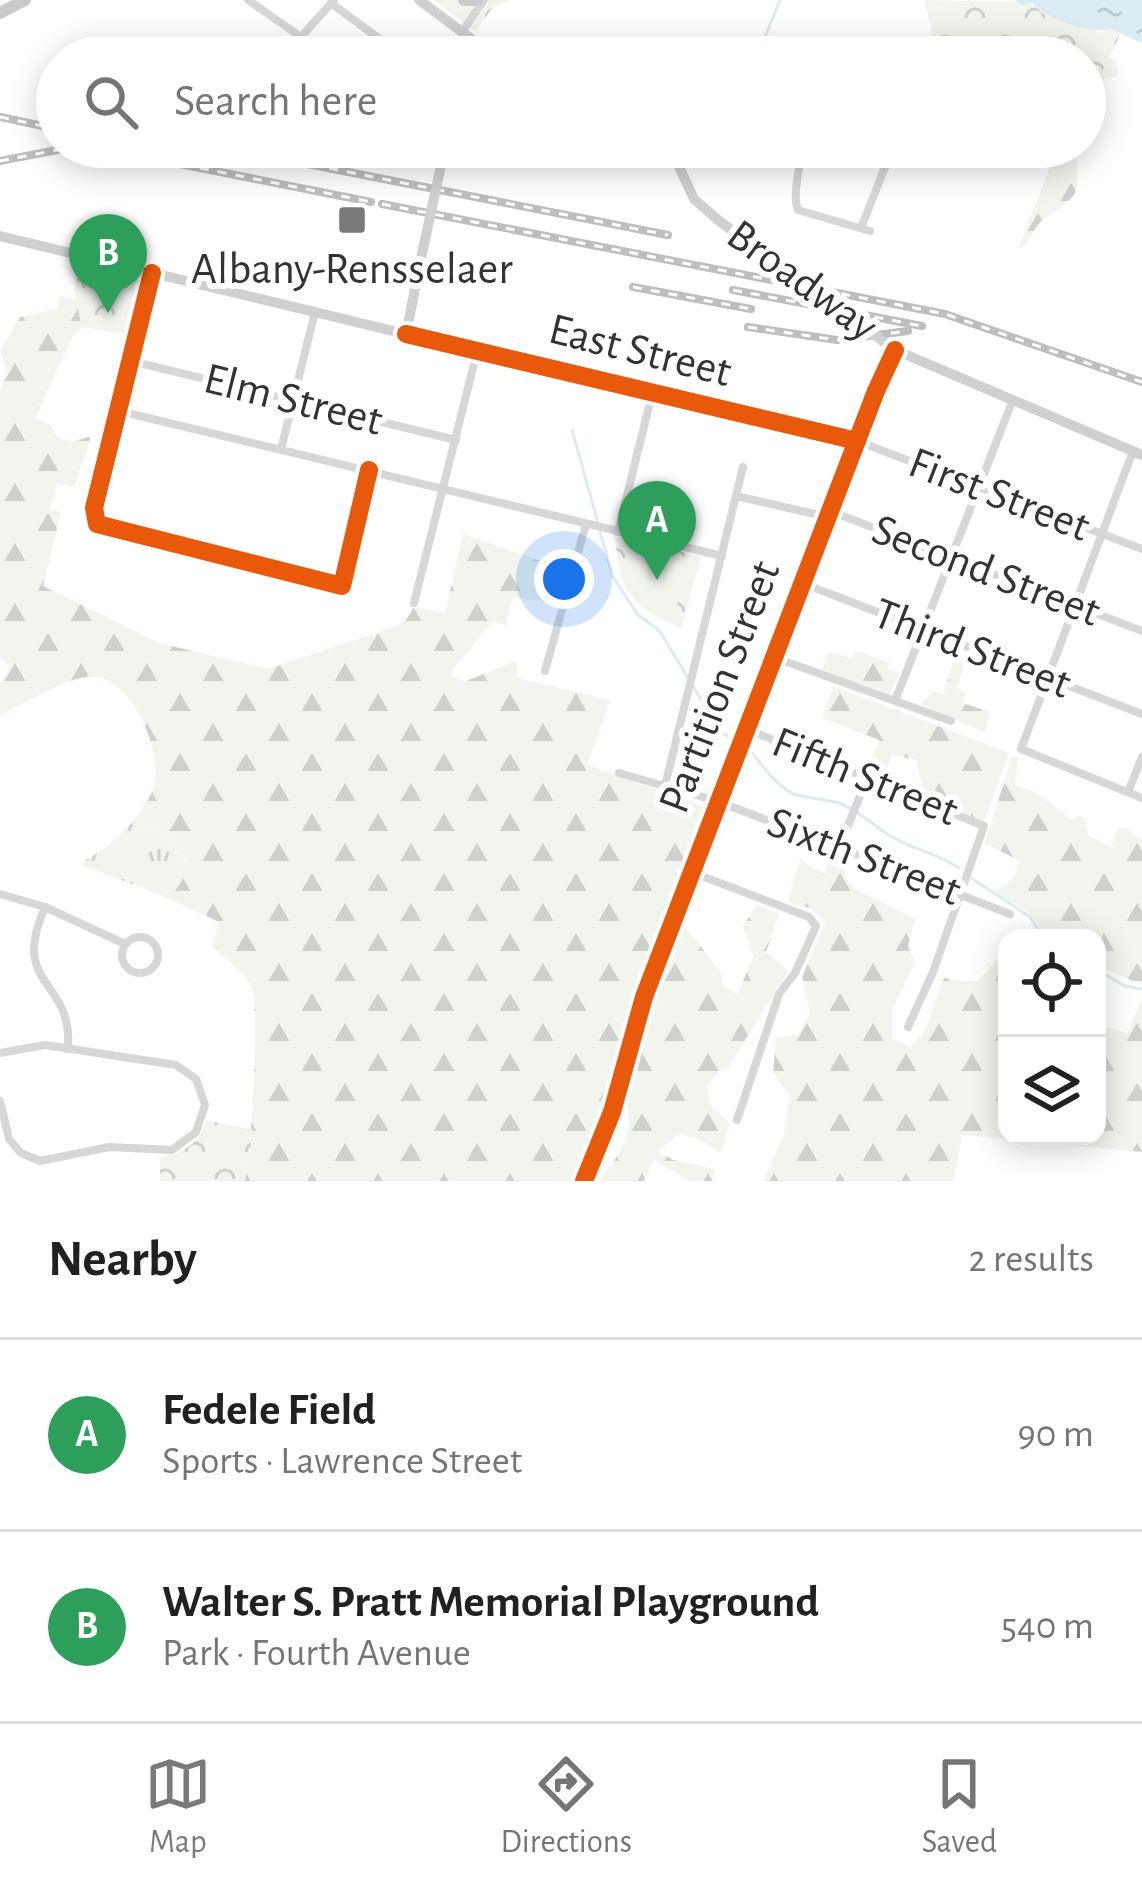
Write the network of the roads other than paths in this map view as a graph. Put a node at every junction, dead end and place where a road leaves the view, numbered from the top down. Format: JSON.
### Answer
{"nodes":[{"id":1,"x":25,"y":0,"type":"edge"},
{"id":2,"x":419,"y":0,"type":"edge"},
{"id":3,"x":464,"y":0,"type":"edge"},
{"id":4,"x":481,"y":0,"type":"edge"},
{"id":5,"x":332,"y":2,"type":"edge"},
{"id":6,"x":254,"y":4,"type":"edge"},
{"id":7,"x":0,"y":13,"type":"edge"},
{"id":8,"x":462,"y":32,"type":"junction"},
{"id":9,"x":300,"y":36,"type":"edge"},
{"id":10,"x":302,"y":36,"type":"edge"},
{"id":11,"x":377,"y":36,"type":"edge"},
{"id":12,"x":467,"y":36,"type":"edge"},
{"id":13,"x":440,"y":168,"type":"edge"},
{"id":14,"x":680,"y":168,"type":"edge"},
{"id":15,"x":799,"y":168,"type":"edge"},
{"id":16,"x":886,"y":168,"type":"edge"},
{"id":17,"x":0,"y":236,"type":"edge"},
{"id":18,"x":152,"y":273,"type":"junction"},
{"id":19,"x":315,"y":312,"type":"junction"},
{"id":20,"x":406,"y":334,"type":"junction"},
{"id":21,"x":895,"y":350,"type":"junction"},
{"id":22,"x":477,"y":352,"type":"junction"},
{"id":23,"x":131,"y":361,"type":"junction"},
{"id":24,"x":652,"y":394,"type":"junction"},
{"id":25,"x":293,"y":400,"type":"junction"},
{"id":26,"x":1012,"y":402,"type":"junction"},
{"id":27,"x":119,"y":411,"type":"junction"},
{"id":28,"x":456,"y":440,"type":"junction"},
{"id":29,"x":857,"y":441,"type":"junction"},
{"id":30,"x":281,"y":449,"type":"junction"},
{"id":31,"x":1137,"y":453,"type":"edge"},
{"id":32,"x":743,"y":466,"type":"dead end"},
{"id":33,"x":369,"y":470,"type":"junction"},
{"id":34,"x":979,"y":487,"type":"junction"},
{"id":35,"x":442,"y":489,"type":"junction"},
{"id":36,"x":736,"y":496,"type":"junction"},
{"id":37,"x":829,"y":514,"type":"junction"},
{"id":38,"x":593,"y":526,"type":"junction"},
{"id":39,"x":618,"y":532,"type":"junction"},
{"id":40,"x":1102,"y":533,"type":"junction"},
{"id":41,"x":1142,"y":549,"type":"edge"},
{"id":42,"x":722,"y":556,"type":"junction"},
{"id":43,"x":951,"y":558,"type":"junction"},
{"id":44,"x":802,"y":583,"type":"junction"},
{"id":45,"x":414,"y":603,"type":"dead end"},
{"id":46,"x":1075,"y":605,"type":"junction"},
{"id":47,"x":923,"y":629,"type":"junction"},
{"id":48,"x":1142,"y":631,"type":"edge"},
{"id":49,"x":773,"y":657,"type":"junction"},
{"id":50,"x":545,"y":670,"type":"dead end"},
{"id":51,"x":1048,"y":679,"type":"junction"},
{"id":52,"x":895,"y":701,"type":"junction"},
{"id":53,"x":1142,"y":714,"type":"edge"},
{"id":54,"x":951,"y":721,"type":"dead end"},
{"id":55,"x":746,"y":729,"type":"junction"},
{"id":56,"x":1142,"y":757,"type":"edge"},
{"id":57,"x":620,"y":773,"type":"dead end"},
{"id":58,"x":868,"y":776,"type":"junction"},
{"id":59,"x":665,"y":786,"type":"junction"},
{"id":60,"x":1128,"y":792,"type":"junction"},
{"id":61,"x":1142,"y":798,"type":"edge"},
{"id":62,"x":717,"y":801,"type":"junction"},
{"id":63,"x":839,"y":848,"type":"junction"},
{"id":64,"x":691,"y":872,"type":"junction"},
{"id":65,"x":0,"y":893,"type":"edge"},
{"id":66,"x":962,"y":894,"type":"junction"},
{"id":67,"x":45,"y":907,"type":"junction"},
{"id":68,"x":1010,"y":914,"type":"dead end"},
{"id":69,"x":125,"y":944,"type":"junction"},
{"id":70,"x":908,"y":1027,"type":"dead end"},
{"id":71,"x":68,"y":1049,"type":"junction"},
{"id":72,"x":0,"y":1053,"type":"edge"},
{"id":73,"x":0,"y":1101,"type":"edge"},
{"id":74,"x":737,"y":1120,"type":"dead end"},
{"id":75,"x":584,"y":1181,"type":"edge"}],
"edges":[{"from":1,"to":7,"type":"main road"},
{"from":2,"to":8,"type":"street"},
{"from":3,"to":4,"type":"main road"},
{"from":4,"to":8,"type":"street"},
{"from":5,"to":10,"type":"street"},
{"from":5,"to":11,"type":"street"},
{"from":6,"to":9,"type":"street"},
{"from":8,"to":12,"type":"street"},
{"from":13,"to":20,"type":"street","bridge":true},
{"from":14,"to":21,"type":"street","name":"Broadway","bridge":true},
{"from":15,"to":16,"type":"street"},
{"from":17,"to":18,"type":"street","name":"East Street"},
{"from":18,"to":19,"type":"street","name":"East Street"},
{"from":18,"to":23,"type":"street"},
{"from":19,"to":20,"type":"street","name":"East Street"},
{"from":19,"to":25,"type":"street"},
{"from":20,"to":22,"type":"street","name":"East Street"},
{"from":21,"to":26,"type":"street","name":"Broadway"},
{"from":21,"to":29,"type":"street","name":"Partition Street"},
{"from":22,"to":24,"type":"street","name":"East Street"},
{"from":22,"to":28,"type":"street"},
{"from":23,"to":25,"type":"street","name":"Elm Street"},
{"from":23,"to":27,"type":"street"},
{"from":24,"to":29,"type":"street","name":"East Street"},
{"from":24,"to":39,"type":"street"},
{"from":25,"to":28,"type":"street","name":"Elm Street"},
{"from":25,"to":30,"type":"street"},
{"from":26,"to":31,"type":"street","name":"Broadway"},
{"from":26,"to":34,"type":"street"},
{"from":27,"to":30,"type":"street"},
{"from":27,"to":33,"type":"street"},
{"from":28,"to":35,"type":"street"},
{"from":29,"to":34,"type":"street","name":"First Street"},
{"from":29,"to":37,"type":"street","name":"Partition Street"},
{"from":30,"to":33,"type":"street"},
{"from":31,"to":40,"type":"street"},
{"from":32,"to":36,"type":"street"},
{"from":33,"to":35,"type":"street"},
{"from":34,"to":40,"type":"street","name":"First Street"},
{"from":34,"to":43,"type":"street"},
{"from":35,"to":38,"type":"street"},
{"from":35,"to":45,"type":"street"},
{"from":36,"to":37,"type":"street","name":"Second Street"},
{"from":36,"to":42,"type":"street"},
{"from":37,"to":43,"type":"street","name":"Second Street"},
{"from":37,"to":44,"type":"street","name":"Partition Street"},
{"from":38,"to":39,"type":"street"},
{"from":38,"to":50,"type":"street"},
{"from":39,"to":42,"type":"street"},
{"from":40,"to":41,"type":"street","name":"First Street"},
{"from":40,"to":46,"type":"street"},
{"from":42,"to":59,"type":"street"},
{"from":43,"to":46,"type":"street","name":"Second Street"},
{"from":43,"to":47,"type":"street"},
{"from":44,"to":47,"type":"street","name":"Third Street"},
{"from":44,"to":49,"type":"street","name":"Partition Street"},
{"from":46,"to":48,"type":"street","name":"Second Street"},
{"from":46,"to":51,"type":"street"},
{"from":47,"to":51,"type":"street","name":"Third Street"},
{"from":47,"to":52,"type":"street"},
{"from":49,"to":52,"type":"street"},
{"from":49,"to":55,"type":"street","name":"Partition Street"},
{"from":51,"to":53,"type":"street","name":"Third Street"},
{"from":51,"to":60,"type":"street"},
{"from":52,"to":54,"type":"street"},
{"from":55,"to":58,"type":"street","name":"Fifth Street"},
{"from":55,"to":62,"type":"street","name":"Partition Street"},
{"from":56,"to":60,"type":"street"},
{"from":57,"to":59,"type":"street","name":"Sixth Street"},
{"from":58,"to":63,"type":"street"},
{"from":58,"to":66,"type":"street","name":"Fifth Street"},
{"from":59,"to":62,"type":"street","name":"Sixth Street"},
{"from":60,"to":61,"type":"street"},
{"from":62,"to":63,"type":"street","name":"Sixth Street"},
{"from":62,"to":64,"type":"street","name":"Partition Street"},
{"from":63,"to":66,"type":"street","name":"Sixth Street"},
{"from":64,"to":74,"type":"street"},
{"from":64,"to":75,"type":"street","name":"Partition Street"},
{"from":65,"to":67,"type":"street"},
{"from":66,"to":68,"type":"street","name":"Sixth Street"},
{"from":66,"to":70,"type":"street"},
{"from":67,"to":69,"type":"street"},
{"from":67,"to":71,"type":"street"},
{"from":69,"to":69,"type":"street"},
{"from":71,"to":72,"type":"street"},
{"from":71,"to":73,"type":"street"}]}
